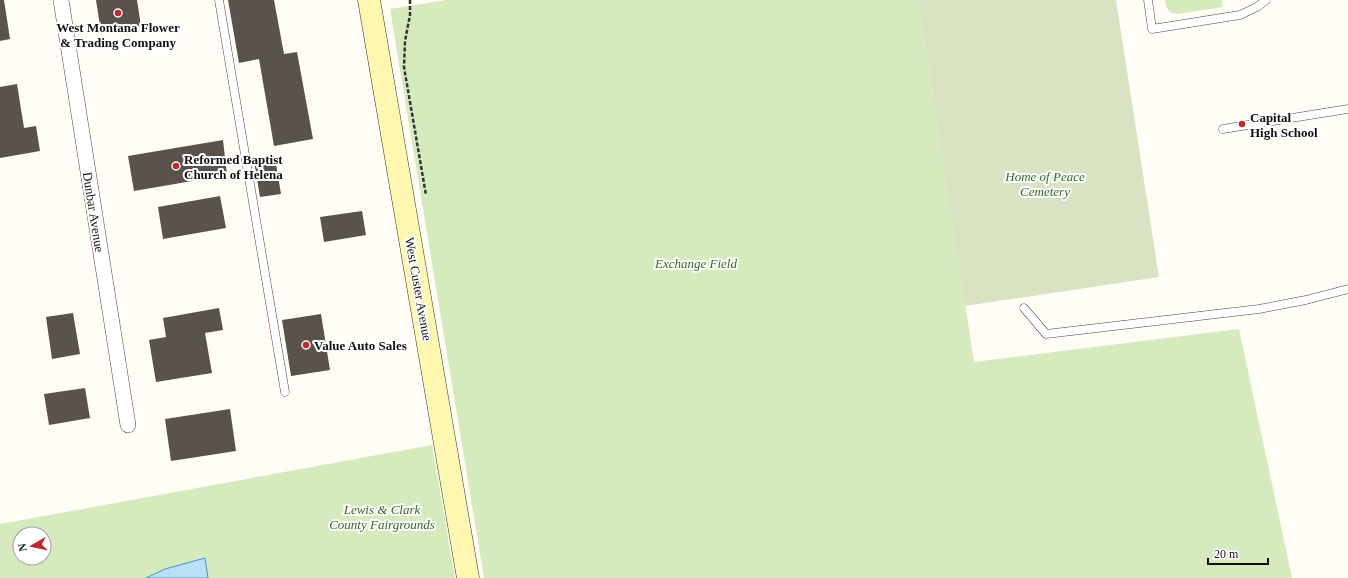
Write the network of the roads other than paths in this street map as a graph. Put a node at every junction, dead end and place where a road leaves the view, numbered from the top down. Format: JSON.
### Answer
{"nodes":[{"id":1,"x":61,"y":0,"type":"edge"},
{"id":2,"x":219,"y":0,"type":"edge"},
{"id":3,"x":369,"y":0,"type":"edge"},
{"id":4,"x":1148,"y":0,"type":"edge"},
{"id":5,"x":1266,"y":0,"type":"edge"},
{"id":6,"x":1348,"y":109,"type":"edge"},
{"id":7,"x":1223,"y":129,"type":"dead end"},
{"id":8,"x":1348,"y":289,"type":"edge"},
{"id":9,"x":1024,"y":308,"type":"dead end"},
{"id":10,"x":285,"y":392,"type":"dead end"},
{"id":11,"x":128,"y":425,"type":"dead end"},
{"id":12,"x":468,"y":578,"type":"edge"}],
"edges":[{"from":1,"to":11,"type":"street","name":"Dunbar Avenue"},
{"from":2,"to":10,"type":"lane"},
{"from":3,"to":12,"type":"main road","name":"West Custer Avenue"},
{"from":4,"to":5,"type":"lane"},
{"from":6,"to":7,"type":"lane"},
{"from":8,"to":9,"type":"lane"}]}
